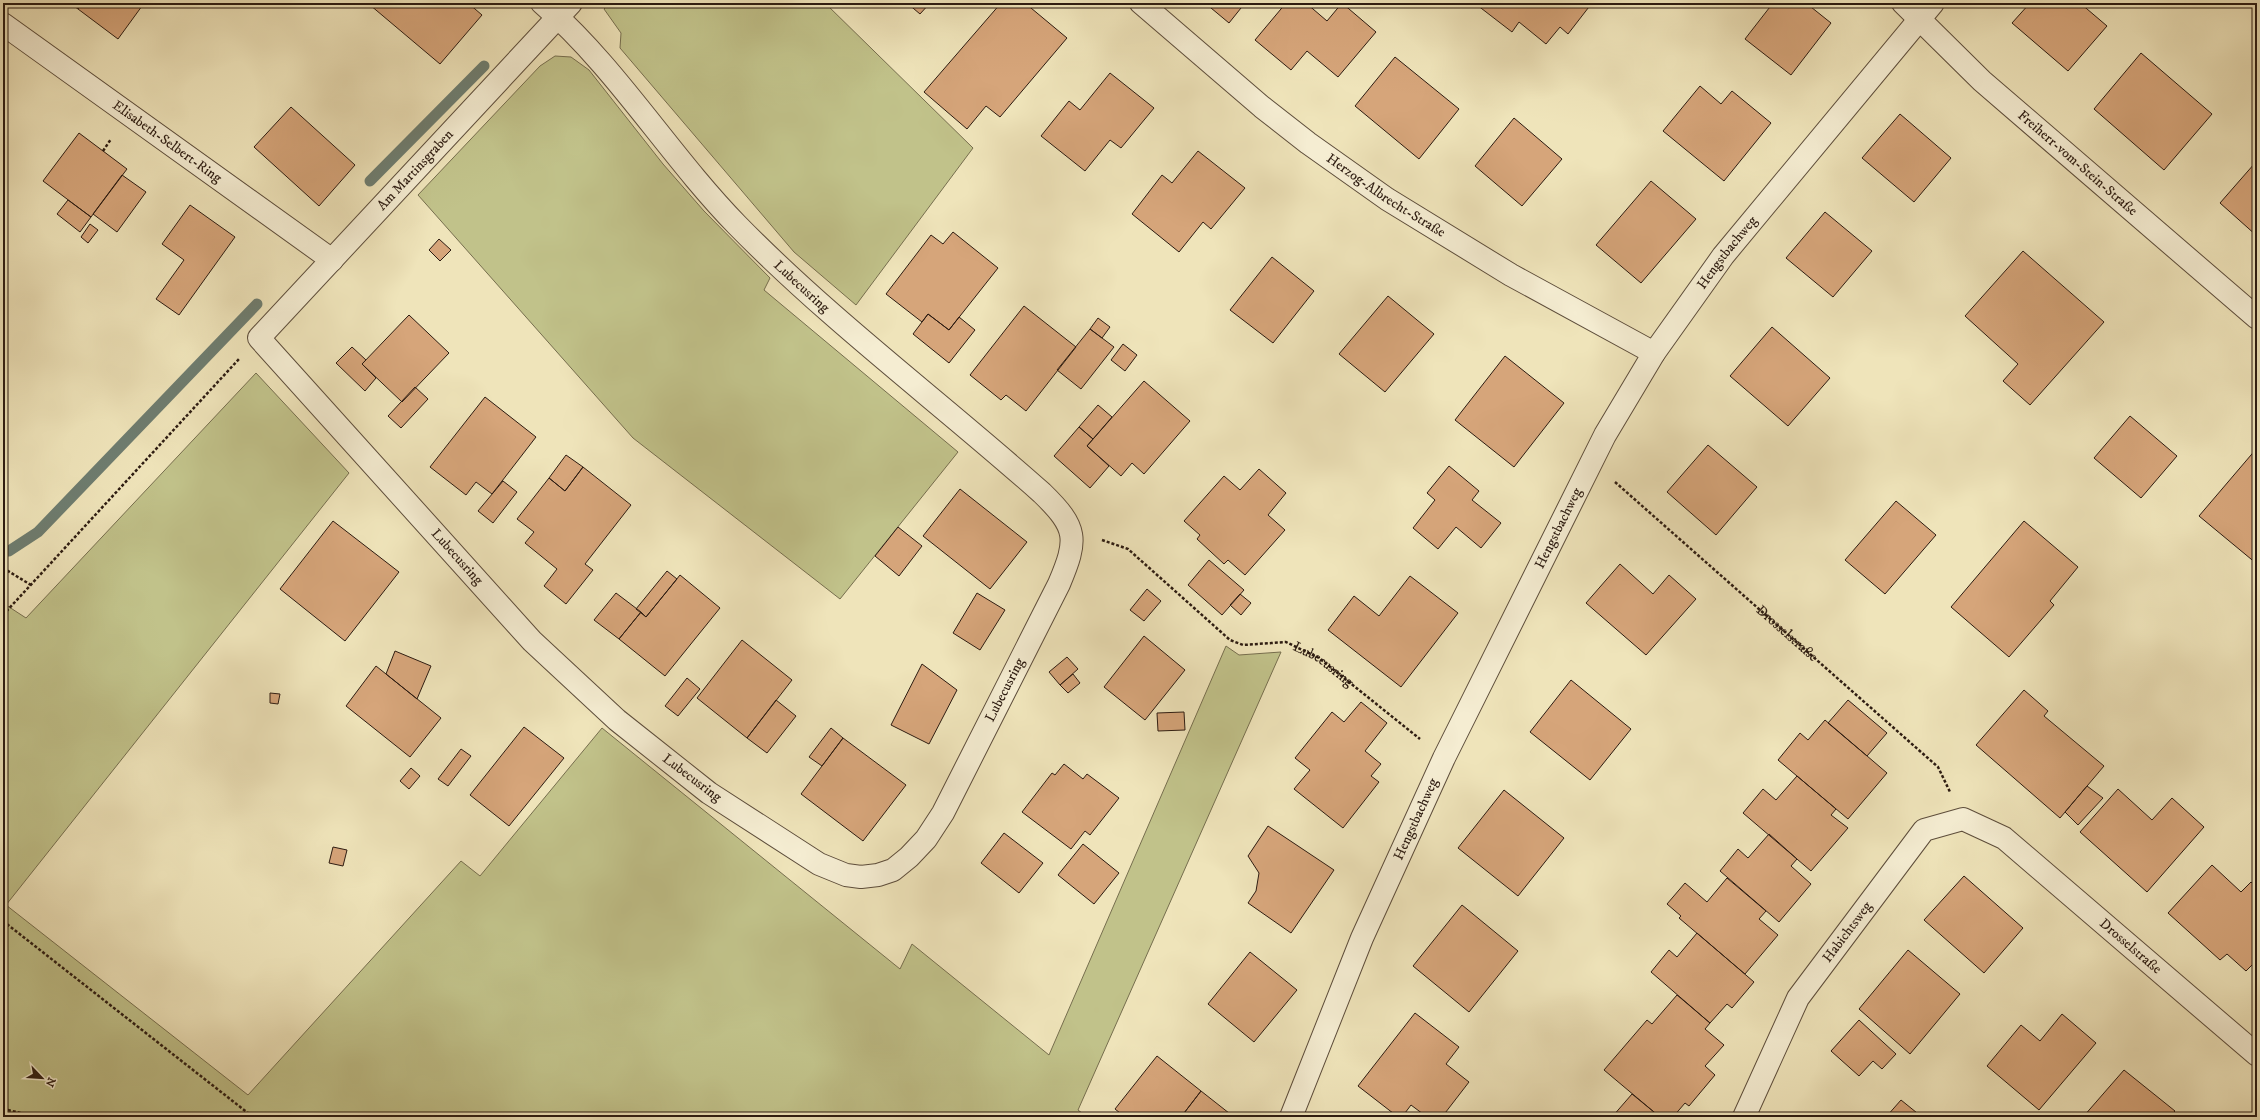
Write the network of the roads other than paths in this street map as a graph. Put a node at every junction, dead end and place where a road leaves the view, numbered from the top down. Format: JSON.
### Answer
{"nodes":[{"id":1,"x":542,"y":3,"type":"edge"},
{"id":2,"x":1141,"y":3,"type":"edge"},
{"id":3,"x":1903,"y":3,"type":"edge"},
{"id":4,"x":1933,"y":3,"type":"edge"},
{"id":5,"x":565,"y":10,"type":"edge"},
{"id":6,"x":1920,"y":19,"type":"junction"},
{"id":7,"x":3,"y":24,"type":"edge"},
{"id":8,"x":332,"y":260,"type":"junction"},
{"id":9,"x":2257,"y":318,"type":"edge"},
{"id":10,"x":259,"y":338,"type":"joint"},
{"id":11,"x":1654,"y":353,"type":"junction"},
{"id":12,"x":2004,"y":838,"type":"joint"},
{"id":13,"x":2257,"y":1055,"type":"edge"},
{"id":14,"x":1291,"y":1117,"type":"edge"},
{"id":15,"x":1744,"y":1117,"type":"edge"}],
"edges":[{"from":1,"to":5,"type":"street"},
{"from":2,"to":11,"type":"street","name":"Herzog-Albrecht-Straße"},
{"from":3,"to":6,"type":"street","name":"Freiherr-vom-Stein-Straße"},
{"from":4,"to":6,"type":"street","name":"Hengstbachweg"},
{"from":5,"to":8,"type":"street","name":"Am Martinsgraben"},
{"from":5,"to":10,"type":"street","name":"Lubecusring"},
{"from":6,"to":9,"type":"street","name":"Freiherr-vom-Stein-Straße"},
{"from":6,"to":11,"type":"street","name":"Hengstbachweg"},
{"from":7,"to":8,"type":"street","name":"Elisabeth-Selbert-Ring"},
{"from":8,"to":10,"type":"street","name":"Am Martinsgraben"},
{"from":11,"to":14,"type":"street","name":"Hengstbachweg"},
{"from":12,"to":13,"type":"street","name":"Drosselstraße"},
{"from":12,"to":15,"type":"street","name":"Habichtsweg"}]}
